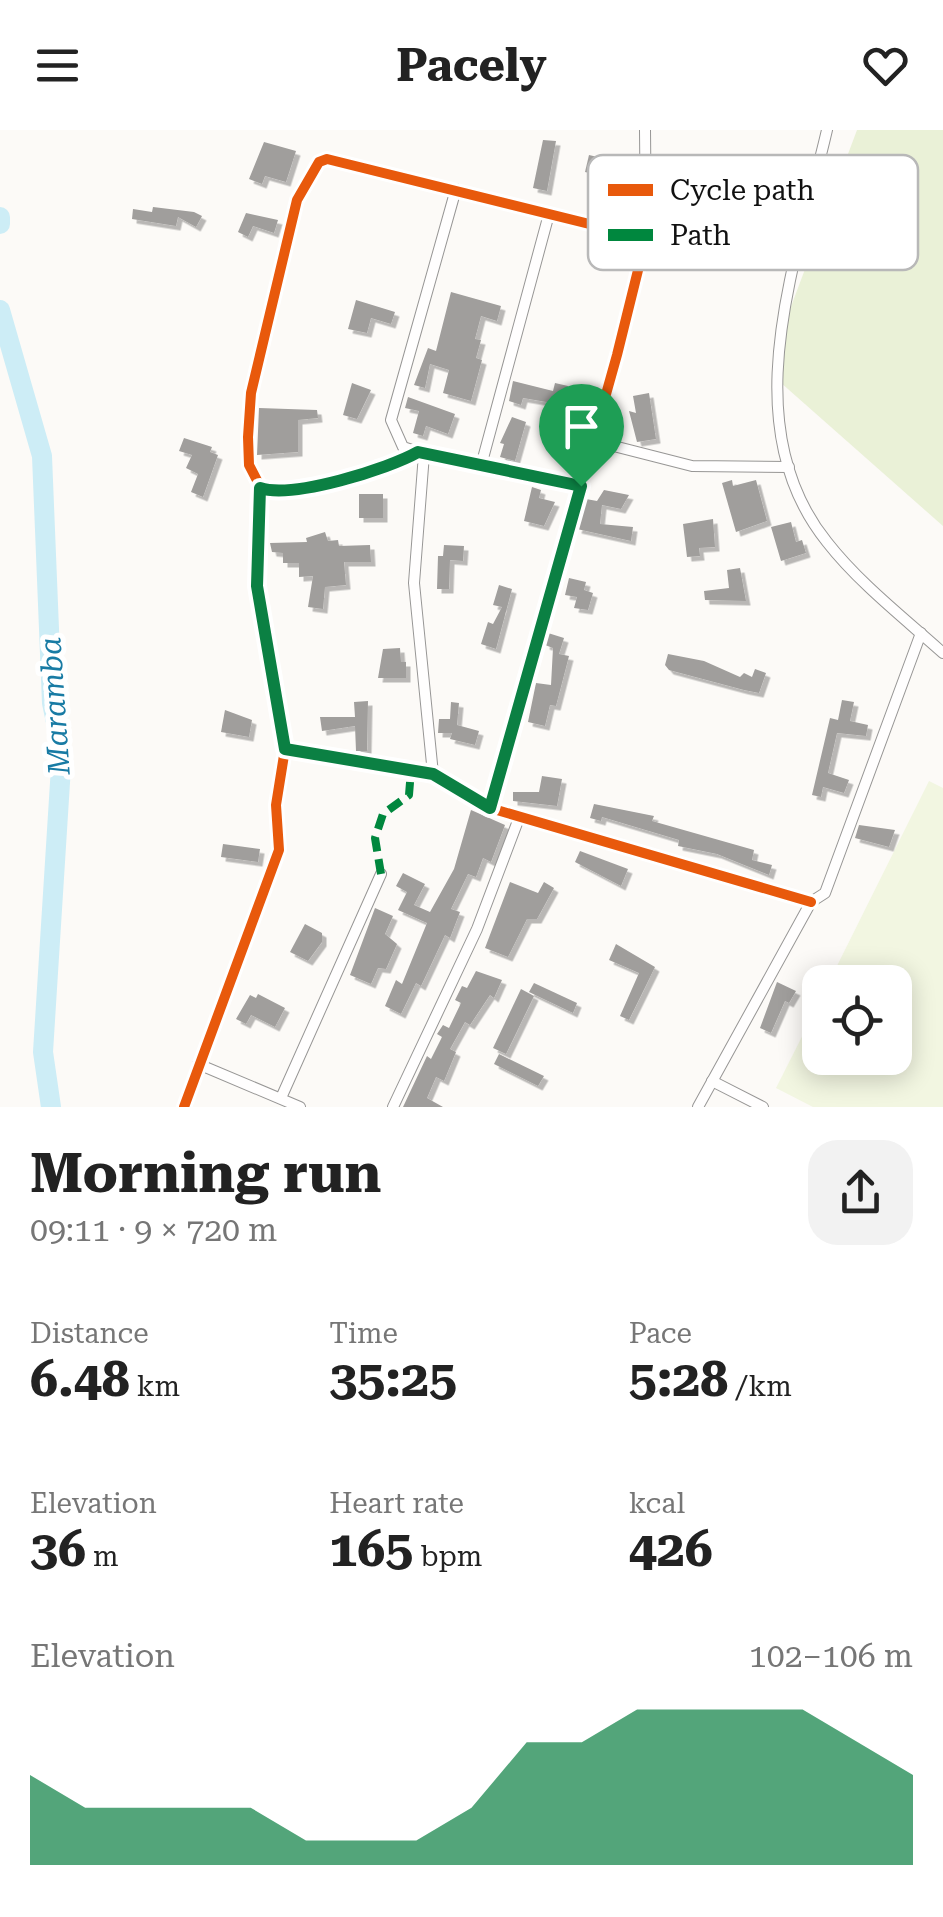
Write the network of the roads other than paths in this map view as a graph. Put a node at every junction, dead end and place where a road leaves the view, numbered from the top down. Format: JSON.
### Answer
{"nodes":[{"id":1,"x":827,"y":130,"type":"edge"},
{"id":2,"x":822,"y":155,"type":"edge"},
{"id":3,"x":456,"y":189,"type":"junction"},
{"id":4,"x":550,"y":214,"type":"junction"},
{"id":5,"x":588,"y":224,"type":"edge"},
{"id":6,"x":638,"y":270,"type":"edge"},
{"id":7,"x":797,"y":270,"type":"edge"},
{"id":8,"x":594,"y":441,"type":"junction"},
{"id":9,"x":421,"y":453,"type":"junction"},
{"id":10,"x":482,"y":462,"type":"junction"},
{"id":11,"x":789,"y":467,"type":"junction"},
{"id":12,"x":581,"y":486,"type":"junction"},
{"id":13,"x":260,"y":488,"type":"junction"},
{"id":14,"x":921,"y":634,"type":"junction"},
{"id":15,"x":943,"y":652,"type":"edge"},
{"id":16,"x":285,"y":749,"type":"junction"},
{"id":17,"x":433,"y":774,"type":"junction"},
{"id":18,"x":490,"y":808,"type":"junction"},
{"id":19,"x":519,"y":818,"type":"junction"},
{"id":20,"x":382,"y":874,"type":"dead end"},
{"id":21,"x":811,"y":902,"type":"junction"},
{"id":22,"x":198,"y":1064,"type":"junction"},
{"id":23,"x":712,"y":1081,"type":"junction"},
{"id":24,"x":281,"y":1098,"type":"junction"},
{"id":25,"x":184,"y":1107,"type":"edge"},
{"id":26,"x":300,"y":1107,"type":"edge"},
{"id":27,"x":393,"y":1107,"type":"edge"},
{"id":28,"x":698,"y":1107,"type":"edge"},
{"id":29,"x":762,"y":1107,"type":"edge"}],
"edges":[{"from":1,"to":2,"type":"street"},
{"from":3,"to":4,"type":"street"},
{"from":3,"to":9,"type":"street"},
{"from":3,"to":13,"type":"street"},
{"from":4,"to":5,"type":"street"},
{"from":4,"to":10,"type":"street"},
{"from":6,"to":8,"type":"street"},
{"from":7,"to":11,"type":"street"},
{"from":8,"to":11,"type":"street"},
{"from":8,"to":12,"type":"street"},
{"from":9,"to":10,"type":"street"},
{"from":9,"to":13,"type":"street"},
{"from":9,"to":17,"type":"street"},
{"from":10,"to":12,"type":"street"},
{"from":11,"to":14,"type":"street"},
{"from":12,"to":18,"type":"street"},
{"from":13,"to":16,"type":"street"},
{"from":14,"to":15,"type":"street"},
{"from":14,"to":21,"type":"street"},
{"from":16,"to":17,"type":"street"},
{"from":16,"to":22,"type":"street"},
{"from":17,"to":18,"type":"street"},
{"from":18,"to":19,"type":"street"},
{"from":19,"to":21,"type":"street"},
{"from":19,"to":27,"type":"street"},
{"from":20,"to":24,"type":"street"},
{"from":21,"to":23,"type":"street"},
{"from":22,"to":24,"type":"street"},
{"from":22,"to":25,"type":"street"},
{"from":23,"to":28,"type":"street"},
{"from":23,"to":29,"type":"street"},
{"from":24,"to":26,"type":"street"}]}
